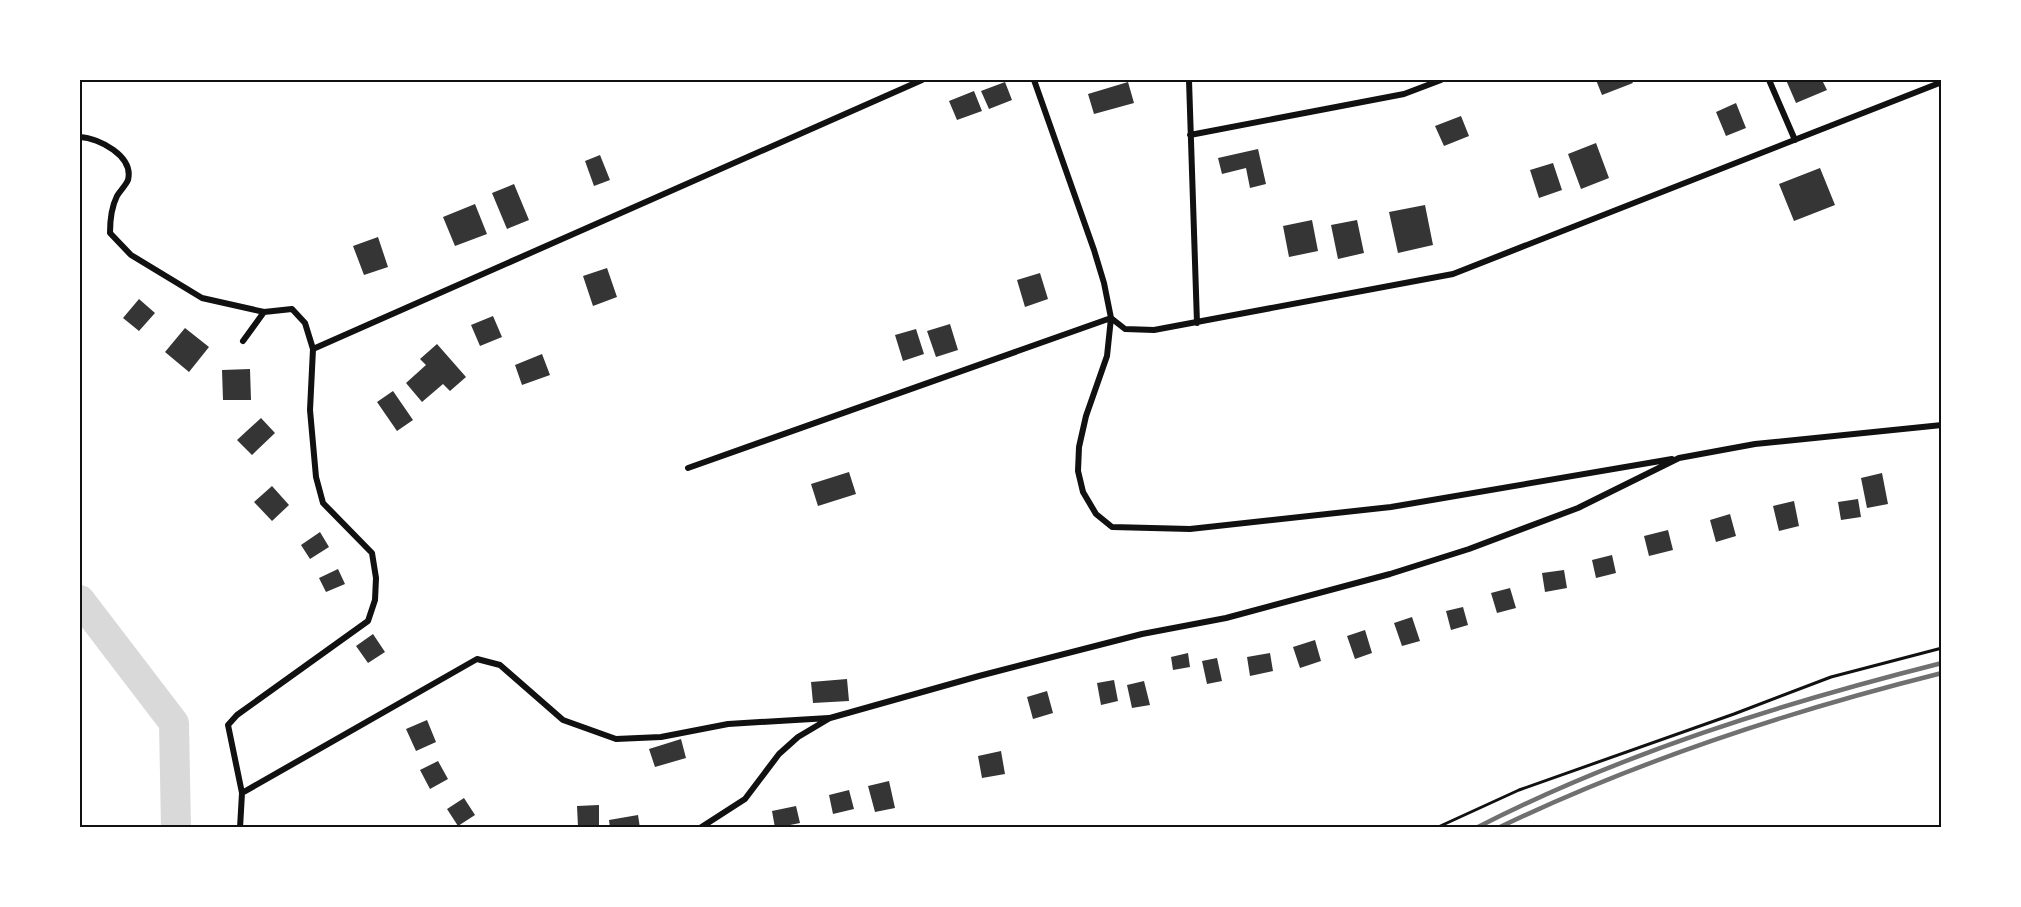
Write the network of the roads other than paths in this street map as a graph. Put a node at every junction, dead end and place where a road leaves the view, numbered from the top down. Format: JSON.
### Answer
{"nodes":[{"id":1,"x":922,"y":80,"type":"edge"},
{"id":2,"x":1034,"y":80,"type":"edge"},
{"id":3,"x":1189,"y":80,"type":"edge"},
{"id":4,"x":1440,"y":80,"type":"edge"},
{"id":5,"x":1769,"y":80,"type":"edge"},
{"id":6,"x":1941,"y":82,"type":"edge"},
{"id":7,"x":1190,"y":135,"type":"junction"},
{"id":8,"x":80,"y":137,"type":"edge"},
{"id":9,"x":1795,"y":140,"type":"junction"},
{"id":10,"x":264,"y":312,"type":"junction"},
{"id":11,"x":1111,"y":318,"type":"junction"},
{"id":12,"x":1197,"y":323,"type":"junction"},
{"id":13,"x":243,"y":341,"type":"dead end"},
{"id":14,"x":313,"y":349,"type":"junction"},
{"id":15,"x":1941,"y":425,"type":"edge"},
{"id":16,"x":1679,"y":458,"type":"junction"},
{"id":17,"x":688,"y":468,"type":"dead end"},
{"id":18,"x":830,"y":718,"type":"junction"},
{"id":19,"x":242,"y":793,"type":"junction"},
{"id":20,"x":240,"y":828,"type":"edge"},
{"id":21,"x":700,"y":828,"type":"edge"}],
"edges":[{"from":1,"to":14,"type":"street"},
{"from":2,"to":11,"type":"street"},
{"from":3,"to":7,"type":"street"},
{"from":4,"to":7,"type":"street"},
{"from":5,"to":9,"type":"street"},
{"from":6,"to":9,"type":"street"},
{"from":7,"to":12,"type":"street"},
{"from":8,"to":10,"type":"street"},
{"from":9,"to":12,"type":"street"},
{"from":10,"to":13,"type":"street"},
{"from":10,"to":14,"type":"street"},
{"from":11,"to":12,"type":"street"},
{"from":11,"to":16,"type":"street"},
{"from":11,"to":17,"type":"street"},
{"from":14,"to":19,"type":"street"},
{"from":15,"to":16,"type":"street"},
{"from":16,"to":18,"type":"street"},
{"from":18,"to":19,"type":"street"},
{"from":18,"to":21,"type":"street"},
{"from":19,"to":20,"type":"street"}]}
